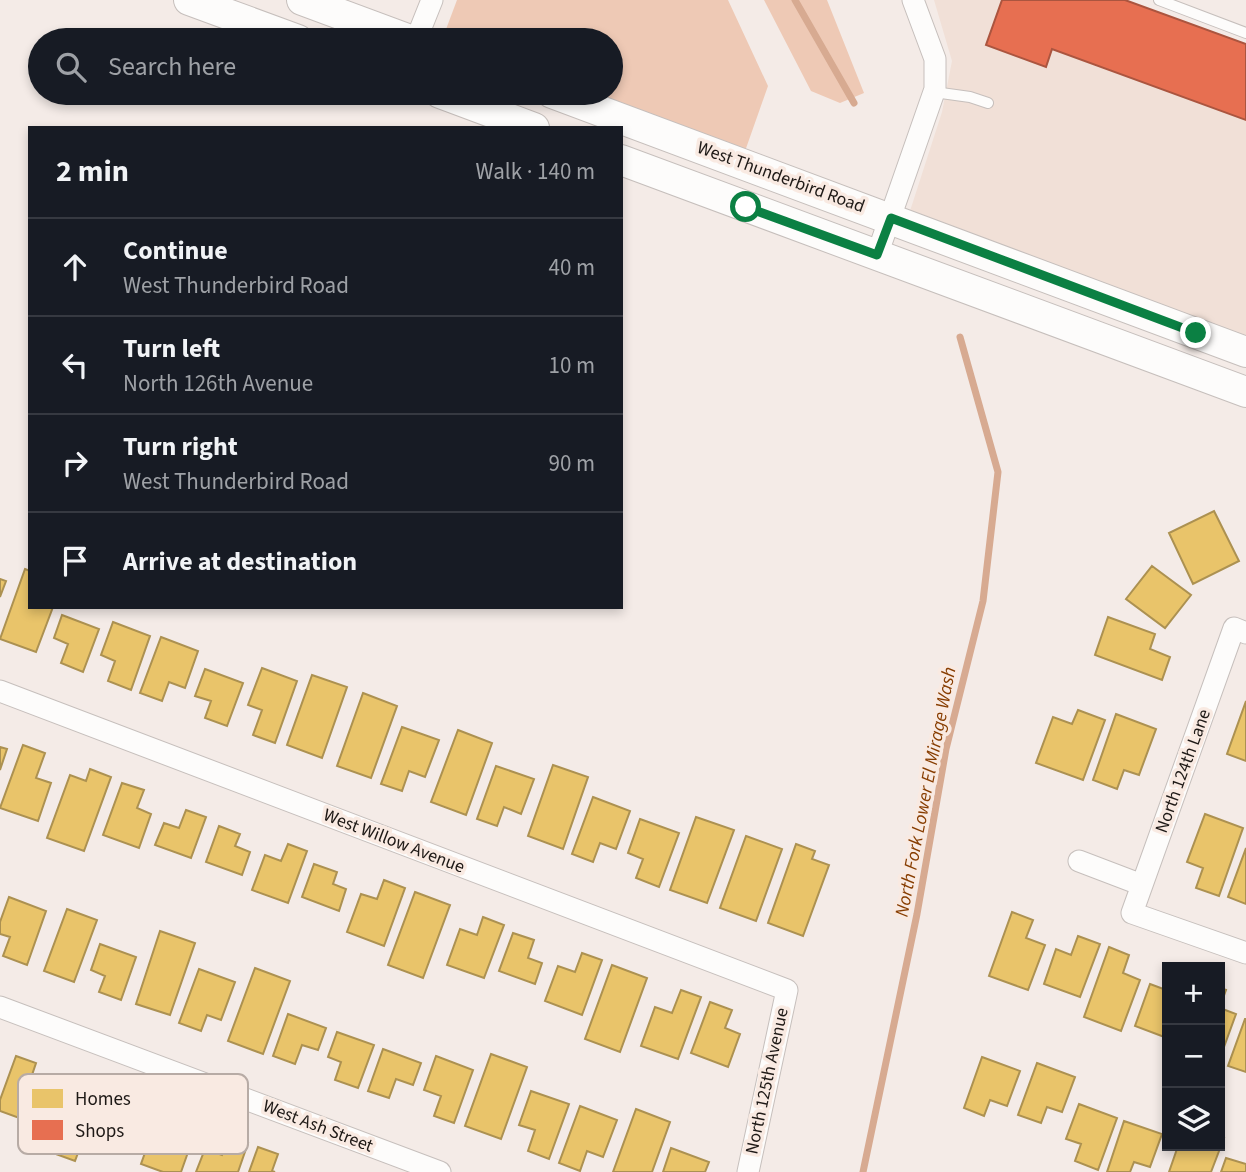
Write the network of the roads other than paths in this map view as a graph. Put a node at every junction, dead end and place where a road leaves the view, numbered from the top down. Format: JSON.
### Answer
{"nodes":[{"id":1,"x":189,"y":0,"type":"edge"},
{"id":2,"x":302,"y":0,"type":"edge"},
{"id":3,"x":432,"y":0,"type":"edge"},
{"id":4,"x":913,"y":0,"type":"edge"},
{"id":5,"x":1158,"y":0,"type":"edge"},
{"id":6,"x":1174,"y":3,"type":"edge"},
{"id":7,"x":265,"y":28,"type":"edge"},
{"id":8,"x":378,"y":28,"type":"edge"},
{"id":9,"x":421,"y":28,"type":"edge"},
{"id":10,"x":1246,"y":33,"type":"edge"},
{"id":11,"x":934,"y":92,"type":"junction"},
{"id":12,"x":988,"y":103,"type":"dead end"},
{"id":13,"x":472,"y":105,"type":"edge"},
{"id":14,"x":585,"y":105,"type":"edge"},
{"id":15,"x":529,"y":126,"type":"edge"},
{"id":16,"x":623,"y":161,"type":"edge"},
{"id":17,"x":891,"y":218,"type":"junction"},
{"id":18,"x":877,"y":255,"type":"junction"},
{"id":19,"x":1246,"y":352,"type":"edge"},
{"id":20,"x":1246,"y":392,"type":"edge"},
{"id":21,"x":1240,"y":630,"type":"edge"},
{"id":22,"x":0,"y":691,"type":"edge"},
{"id":23,"x":1079,"y":861,"type":"dead end"},
{"id":24,"x":1142,"y":885,"type":"junction"},
{"id":25,"x":1246,"y":953,"type":"edge"},
{"id":26,"x":787,"y":990,"type":"joint"},
{"id":27,"x":0,"y":1007,"type":"edge"},
{"id":28,"x":179,"y":1074,"type":"edge"},
{"id":29,"x":248,"y":1100,"type":"edge"},
{"id":30,"x":440,"y":1172,"type":"edge"},
{"id":31,"x":748,"y":1172,"type":"edge"}],
"edges":[{"from":1,"to":7,"type":"main road"},
{"from":2,"to":8,"type":"main road"},
{"from":3,"to":9,"type":"street"},
{"from":4,"to":11,"type":"street"},
{"from":5,"to":6,"type":"lane"},
{"from":6,"to":10,"type":"lane"},
{"from":11,"to":12,"type":"lane"},
{"from":11,"to":17,"type":"street"},
{"from":13,"to":15,"type":"main road"},
{"from":14,"to":17,"type":"main road","name":"West Thunderbird Road"},
{"from":16,"to":18,"type":"main road"},
{"from":17,"to":18,"type":"street"},
{"from":17,"to":19,"type":"main road","name":"West Thunderbird Road"},
{"from":18,"to":20,"type":"main road"},
{"from":21,"to":24,"type":"street","name":"North 124th Lane"},
{"from":22,"to":26,"type":"street","name":"West Willow Avenue"},
{"from":23,"to":24,"type":"street"},
{"from":24,"to":25,"type":"street","name":"North 124th Lane"},
{"from":26,"to":31,"type":"street","name":"North 125th Avenue"},
{"from":27,"to":28,"type":"street","name":"West Ash Street"},
{"from":29,"to":30,"type":"street","name":"West Ash Street"}]}
